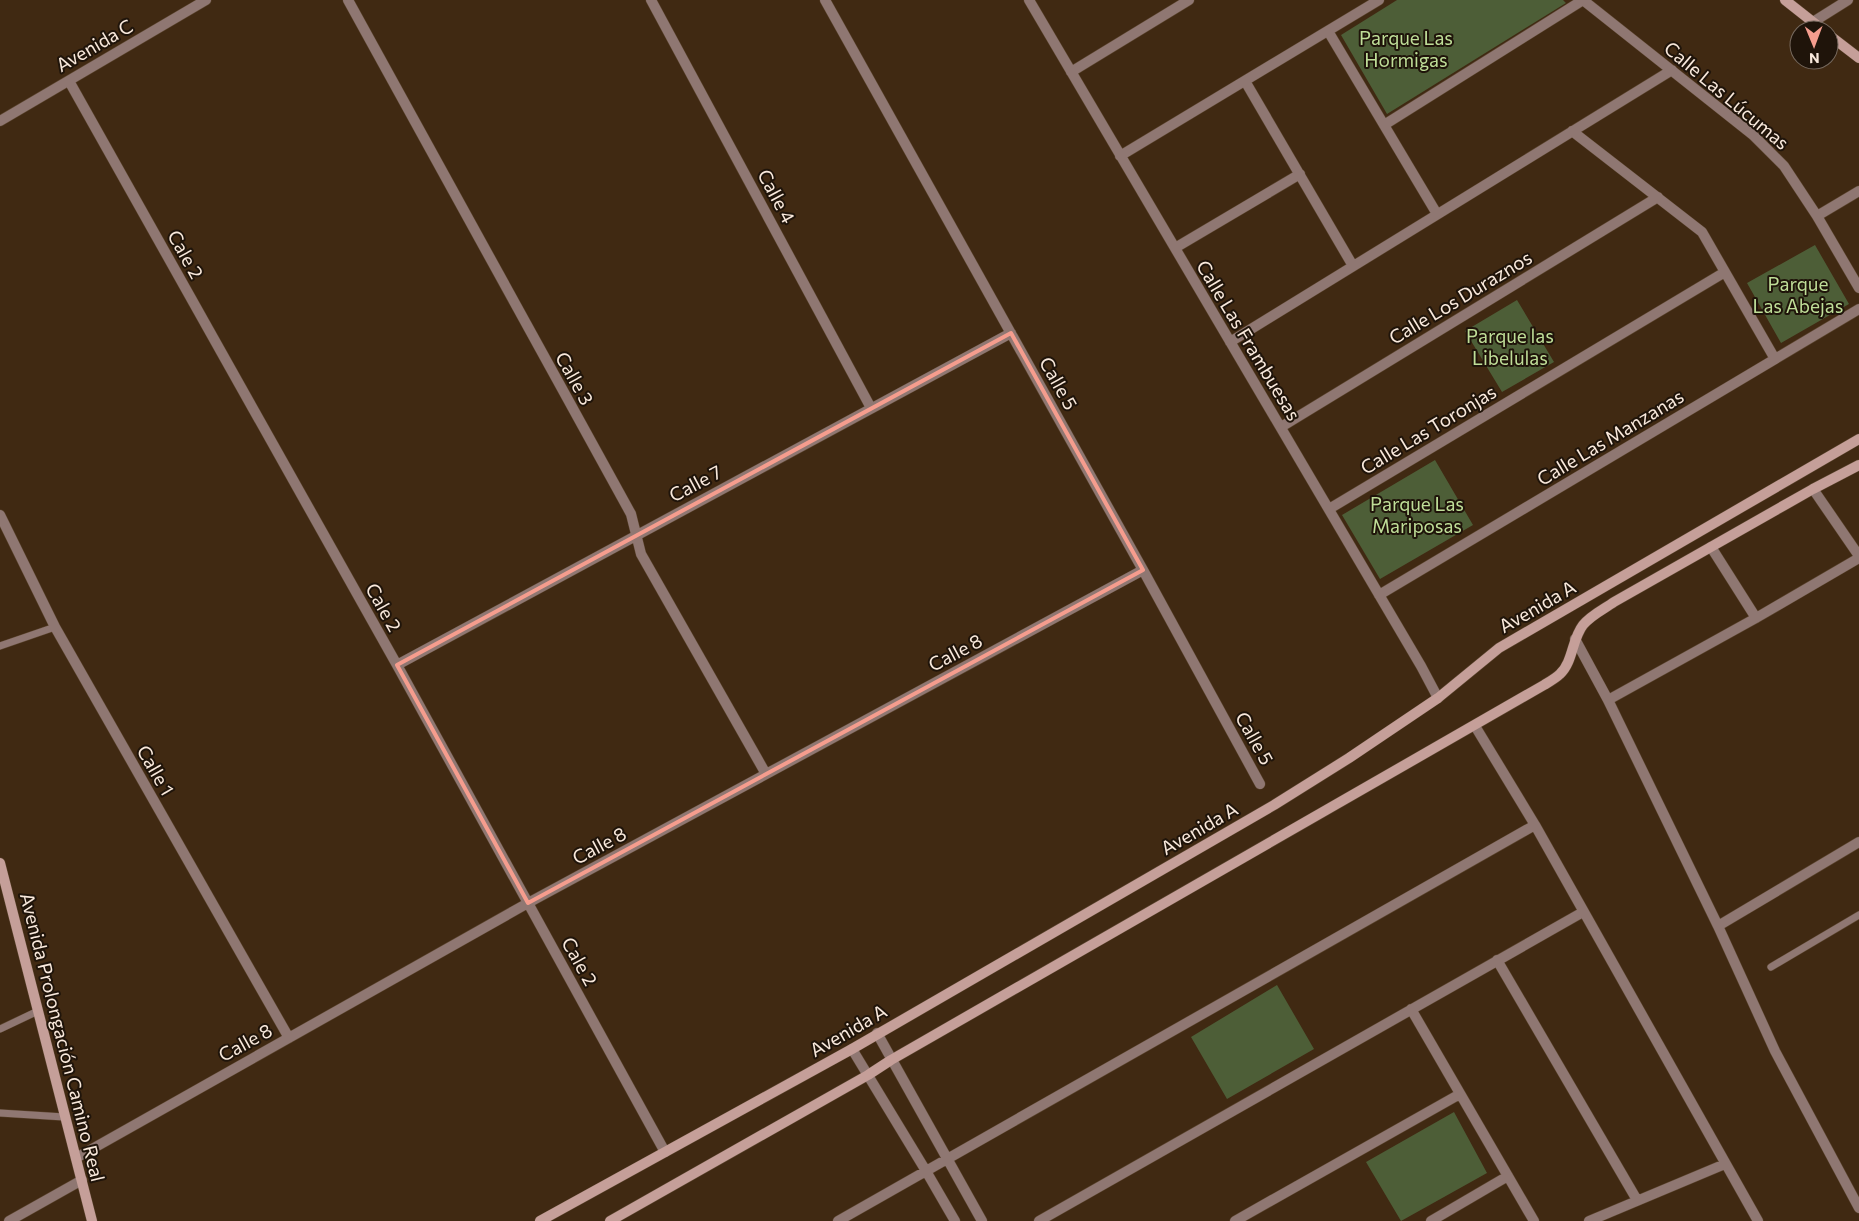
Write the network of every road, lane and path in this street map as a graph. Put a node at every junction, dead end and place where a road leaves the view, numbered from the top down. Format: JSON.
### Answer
{"nodes":[{"id":1,"x":206,"y":0,"type":"edge"},
{"id":2,"x":348,"y":0,"type":"edge"},
{"id":3,"x":651,"y":0,"type":"edge"},
{"id":4,"x":825,"y":0,"type":"edge"},
{"id":5,"x":1030,"y":0,"type":"edge"},
{"id":6,"x":1189,"y":0,"type":"edge"},
{"id":7,"x":1379,"y":0,"type":"edge"},
{"id":8,"x":1583,"y":0,"type":"edge"},
{"id":9,"x":1785,"y":0,"type":"edge"},
{"id":10,"x":1848,"y":0,"type":"edge"},
{"id":11,"x":1810,"y":20,"type":"edge"},
{"id":12,"x":1816,"y":20,"type":"edge"},
{"id":13,"x":1328,"y":31,"type":"junction"},
{"id":14,"x":1839,"y":43,"type":"edge"},
{"id":15,"x":1859,"y":58,"type":"edge"},
{"id":16,"x":1672,"y":70,"type":"junction"},
{"id":17,"x":1071,"y":72,"type":"junction"},
{"id":18,"x":1245,"y":80,"type":"junction"},
{"id":19,"x":69,"y":81,"type":"junction"},
{"id":20,"x":0,"y":121,"type":"edge"},
{"id":21,"x":1384,"y":125,"type":"junction"},
{"id":22,"x":1572,"y":131,"type":"junction"},
{"id":23,"x":1120,"y":156,"type":"junction"},
{"id":24,"x":1300,"y":174,"type":"junction"},
{"id":25,"x":1859,"y":191,"type":"edge"},
{"id":26,"x":1658,"y":197,"type":"junction"},
{"id":27,"x":1437,"y":214,"type":"junction"},
{"id":28,"x":1817,"y":216,"type":"junction"},
{"id":29,"x":1175,"y":248,"type":"junction"},
{"id":30,"x":1353,"y":266,"type":"junction"},
{"id":31,"x":1725,"y":272,"type":"junction"},
{"id":32,"x":1859,"y":288,"type":"edge"},
{"id":33,"x":1859,"y":309,"type":"edge"},
{"id":34,"x":1011,"y":332,"type":"junction"},
{"id":35,"x":1230,"y":342,"type":"junction"},
{"id":36,"x":1775,"y":359,"type":"junction"},
{"id":37,"x":871,"y":408,"type":"junction"},
{"id":38,"x":1280,"y":427,"type":"junction"},
{"id":39,"x":1859,"y":439,"type":"edge"},
{"id":40,"x":1859,"y":465,"type":"edge"},
{"id":41,"x":1813,"y":489,"type":"junction"},
{"id":42,"x":1329,"y":509,"type":"junction"},
{"id":43,"x":0,"y":517,"type":"edge"},
{"id":44,"x":636,"y":535,"type":"junction"},
{"id":45,"x":1711,"y":548,"type":"junction"},
{"id":46,"x":1859,"y":557,"type":"edge"},
{"id":47,"x":1143,"y":570,"type":"junction"},
{"id":48,"x":1380,"y":595,"type":"junction"},
{"id":49,"x":1756,"y":618,"type":"junction"},
{"id":50,"x":55,"y":627,"type":"junction"},
{"id":51,"x":1575,"y":640,"type":"junction"},
{"id":52,"x":0,"y":646,"type":"edge"},
{"id":53,"x":396,"y":664,"type":"junction"},
{"id":54,"x":1438,"y":698,"type":"junction"},
{"id":55,"x":1608,"y":700,"type":"junction"},
{"id":56,"x":1475,"y":726,"type":"junction"},
{"id":57,"x":766,"y":774,"type":"junction"},
{"id":58,"x":1260,"y":784,"type":"dead end"},
{"id":59,"x":1535,"y":826,"type":"junction"},
{"id":60,"x":1859,"y":842,"type":"edge"},
{"id":61,"x":0,"y":862,"type":"edge"},
{"id":62,"x":528,"y":903,"type":"junction"},
{"id":63,"x":1583,"y":912,"type":"junction"},
{"id":64,"x":1859,"y":915,"type":"edge"},
{"id":65,"x":1718,"y":926,"type":"junction"},
{"id":66,"x":1497,"y":960,"type":"junction"},
{"id":67,"x":1771,"y":967,"type":"dead end"},
{"id":68,"x":1412,"y":1009,"type":"junction"},
{"id":69,"x":38,"y":1011,"type":"junction"},
{"id":70,"x":0,"y":1029,"type":"edge"},
{"id":71,"x":877,"y":1033,"type":"junction"},
{"id":72,"x":289,"y":1038,"type":"junction"},
{"id":73,"x":852,"y":1049,"type":"junction"},
{"id":74,"x":891,"y":1060,"type":"junction"},
{"id":75,"x":868,"y":1075,"type":"junction"},
{"id":76,"x":1460,"y":1094,"type":"junction"},
{"id":77,"x":0,"y":1113,"type":"edge"},
{"id":78,"x":64,"y":1117,"type":"junction"},
{"id":79,"x":666,"y":1152,"type":"junction"},
{"id":80,"x":76,"y":1158,"type":"junction"},
{"id":81,"x":948,"y":1159,"type":"junction"},
{"id":82,"x":1726,"y":1164,"type":"junction"},
{"id":83,"x":926,"y":1171,"type":"junction"},
{"id":84,"x":1508,"y":1176,"type":"junction"},
{"id":85,"x":82,"y":1180,"type":"junction"},
{"id":86,"x":1637,"y":1200,"type":"junction"},
{"id":87,"x":1859,"y":1208,"type":"edge"},
{"id":88,"x":9,"y":1221,"type":"edge"},
{"id":89,"x":92,"y":1221,"type":"edge"},
{"id":90,"x":540,"y":1221,"type":"edge"},
{"id":91,"x":610,"y":1221,"type":"edge"},
{"id":92,"x":838,"y":1221,"type":"edge"},
{"id":93,"x":955,"y":1221,"type":"edge"},
{"id":94,"x":982,"y":1221,"type":"edge"},
{"id":95,"x":1040,"y":1221,"type":"edge"},
{"id":96,"x":1235,"y":1221,"type":"edge"},
{"id":97,"x":1430,"y":1221,"type":"edge"},
{"id":98,"x":1534,"y":1221,"type":"edge"},
{"id":99,"x":1590,"y":1221,"type":"edge"},
{"id":100,"x":1758,"y":1221,"type":"edge"}],
"edges":[{"from":1,"to":19,"type":"street","name":"Avenida C"},
{"from":2,"to":44,"type":"street","name":"Calle 3"},
{"from":3,"to":37,"type":"street","name":"Calle 4"},
{"from":4,"to":34,"type":"street","name":"Calle 5"},
{"from":5,"to":17,"type":"street","name":"Calle Las Frambuesas"},
{"from":6,"to":17,"type":"street"},
{"from":7,"to":13,"type":"street"},
{"from":8,"to":16,"type":"street","name":"Calle Las Lúcumas"},
{"from":8,"to":21,"type":"street"},
{"from":9,"to":11,"type":"street"},
{"from":10,"to":12,"type":"street"},
{"from":13,"to":18,"type":"street"},
{"from":13,"to":21,"type":"street"},
{"from":14,"to":15,"type":"street"},
{"from":16,"to":22,"type":"street"},
{"from":16,"to":28,"type":"street","name":"Calle Las Lúcumas"},
{"from":17,"to":23,"type":"street","name":"Calle Las Frambuesas"},
{"from":18,"to":23,"type":"street"},
{"from":18,"to":24,"type":"street"},
{"from":19,"to":20,"type":"street","name":"Avenida C"},
{"from":19,"to":53,"type":"street","name":"Cale 2"},
{"from":21,"to":27,"type":"street"},
{"from":22,"to":26,"type":"street"},
{"from":22,"to":27,"type":"street"},
{"from":23,"to":29,"type":"street","name":"Calle Las Frambuesas"},
{"from":24,"to":29,"type":"street"},
{"from":24,"to":30,"type":"street"},
{"from":25,"to":28,"type":"street"},
{"from":26,"to":31,"type":"street"},
{"from":26,"to":38,"type":"street","name":"Calle Los Duraznos"},
{"from":27,"to":30,"type":"street"},
{"from":28,"to":32,"type":"street","name":"Calle Las Lúcumas"},
{"from":29,"to":35,"type":"street","name":"Calle Las Frambuesas"},
{"from":30,"to":35,"type":"street"},
{"from":31,"to":36,"type":"street"},
{"from":31,"to":42,"type":"street","name":"Calle Las Toronjas"},
{"from":33,"to":36,"type":"street","name":"Calle Las Manzanas"},
{"from":34,"to":37,"type":"street","name":"Calle 7"},
{"from":34,"to":47,"type":"street","name":"Calle 5"},
{"from":35,"to":38,"type":"street","name":"Calle Las Frambuesas"},
{"from":36,"to":48,"type":"street","name":"Calle Las Manzanas"},
{"from":37,"to":44,"type":"street","name":"Calle 7"},
{"from":38,"to":42,"type":"street","name":"Calle Las Frambuesas"},
{"from":39,"to":54,"type":"street","name":"Avenida A"},
{"from":40,"to":41,"type":"street","name":"Avenida A"},
{"from":41,"to":45,"type":"street","name":"Avenida A"},
{"from":41,"to":46,"type":"street"},
{"from":42,"to":48,"type":"street","name":"Calle Las Frambuesas"},
{"from":43,"to":50,"type":"street","name":"Calle 1"},
{"from":44,"to":53,"type":"street","name":"Calle 7"},
{"from":44,"to":57,"type":"street","name":"Calle 3"},
{"from":45,"to":49,"type":"street"},
{"from":45,"to":51,"type":"street","name":"Avenida A"},
{"from":46,"to":49,"type":"street"},
{"from":47,"to":57,"type":"street","name":"Calle 8"},
{"from":47,"to":58,"type":"street","name":"Calle 5"},
{"from":48,"to":54,"type":"street","name":"Calle Las Frambuesas"},
{"from":49,"to":55,"type":"street"},
{"from":50,"to":52,"type":"lane"},
{"from":50,"to":72,"type":"street","name":"Calle 1"},
{"from":51,"to":55,"type":"street"},
{"from":51,"to":56,"type":"street","name":"Avenida A"},
{"from":53,"to":62,"type":"street","name":"Cale 2"},
{"from":54,"to":71,"type":"street","name":"Avenida A"},
{"from":55,"to":65,"type":"street"},
{"from":56,"to":59,"type":"street"},
{"from":56,"to":74,"type":"street","name":"Avenida A"},
{"from":57,"to":62,"type":"street","name":"Calle 8"},
{"from":59,"to":63,"type":"street"},
{"from":59,"to":81,"type":"street"},
{"from":60,"to":65,"type":"street"},
{"from":61,"to":69,"type":"street","name":"Avenida Prolongación Camino Real"},
{"from":62,"to":72,"type":"street","name":"Calle 8"},
{"from":62,"to":79,"type":"street","name":"Cale 2"},
{"from":63,"to":66,"type":"street"},
{"from":63,"to":82,"type":"street"},
{"from":64,"to":67,"type":"lane"},
{"from":65,"to":87,"type":"street"},
{"from":66,"to":68,"type":"street"},
{"from":66,"to":86,"type":"street"},
{"from":68,"to":76,"type":"street"},
{"from":68,"to":95,"type":"street"},
{"from":69,"to":70,"type":"lane"},
{"from":69,"to":78,"type":"street","name":"Avenida Prolongación Camino Real"},
{"from":71,"to":73,"type":"street","name":"Avenida A"},
{"from":71,"to":74,"type":"street"},
{"from":72,"to":80,"type":"street","name":"Calle 8"},
{"from":73,"to":75,"type":"street"},
{"from":73,"to":79,"type":"street","name":"Avenida A"},
{"from":74,"to":75,"type":"street","name":"Avenida A"},
{"from":74,"to":81,"type":"street"},
{"from":75,"to":83,"type":"street"},
{"from":75,"to":91,"type":"street","name":"Avenida A"},
{"from":76,"to":84,"type":"street"},
{"from":76,"to":96,"type":"street"},
{"from":77,"to":78,"type":"lane"},
{"from":78,"to":80,"type":"street","name":"Avenida Prolongación Camino Real"},
{"from":79,"to":90,"type":"street","name":"Avenida A"},
{"from":80,"to":85,"type":"street","name":"Avenida Prolongación Camino Real"},
{"from":81,"to":83,"type":"street"},
{"from":81,"to":94,"type":"street"},
{"from":82,"to":86,"type":"street"},
{"from":82,"to":100,"type":"street"},
{"from":83,"to":92,"type":"street"},
{"from":83,"to":93,"type":"street"},
{"from":84,"to":97,"type":"street"},
{"from":84,"to":98,"type":"street"},
{"from":85,"to":88,"type":"street"},
{"from":85,"to":89,"type":"street","name":"Avenida Prolongación Camino Real"},
{"from":86,"to":99,"type":"street"}]}
